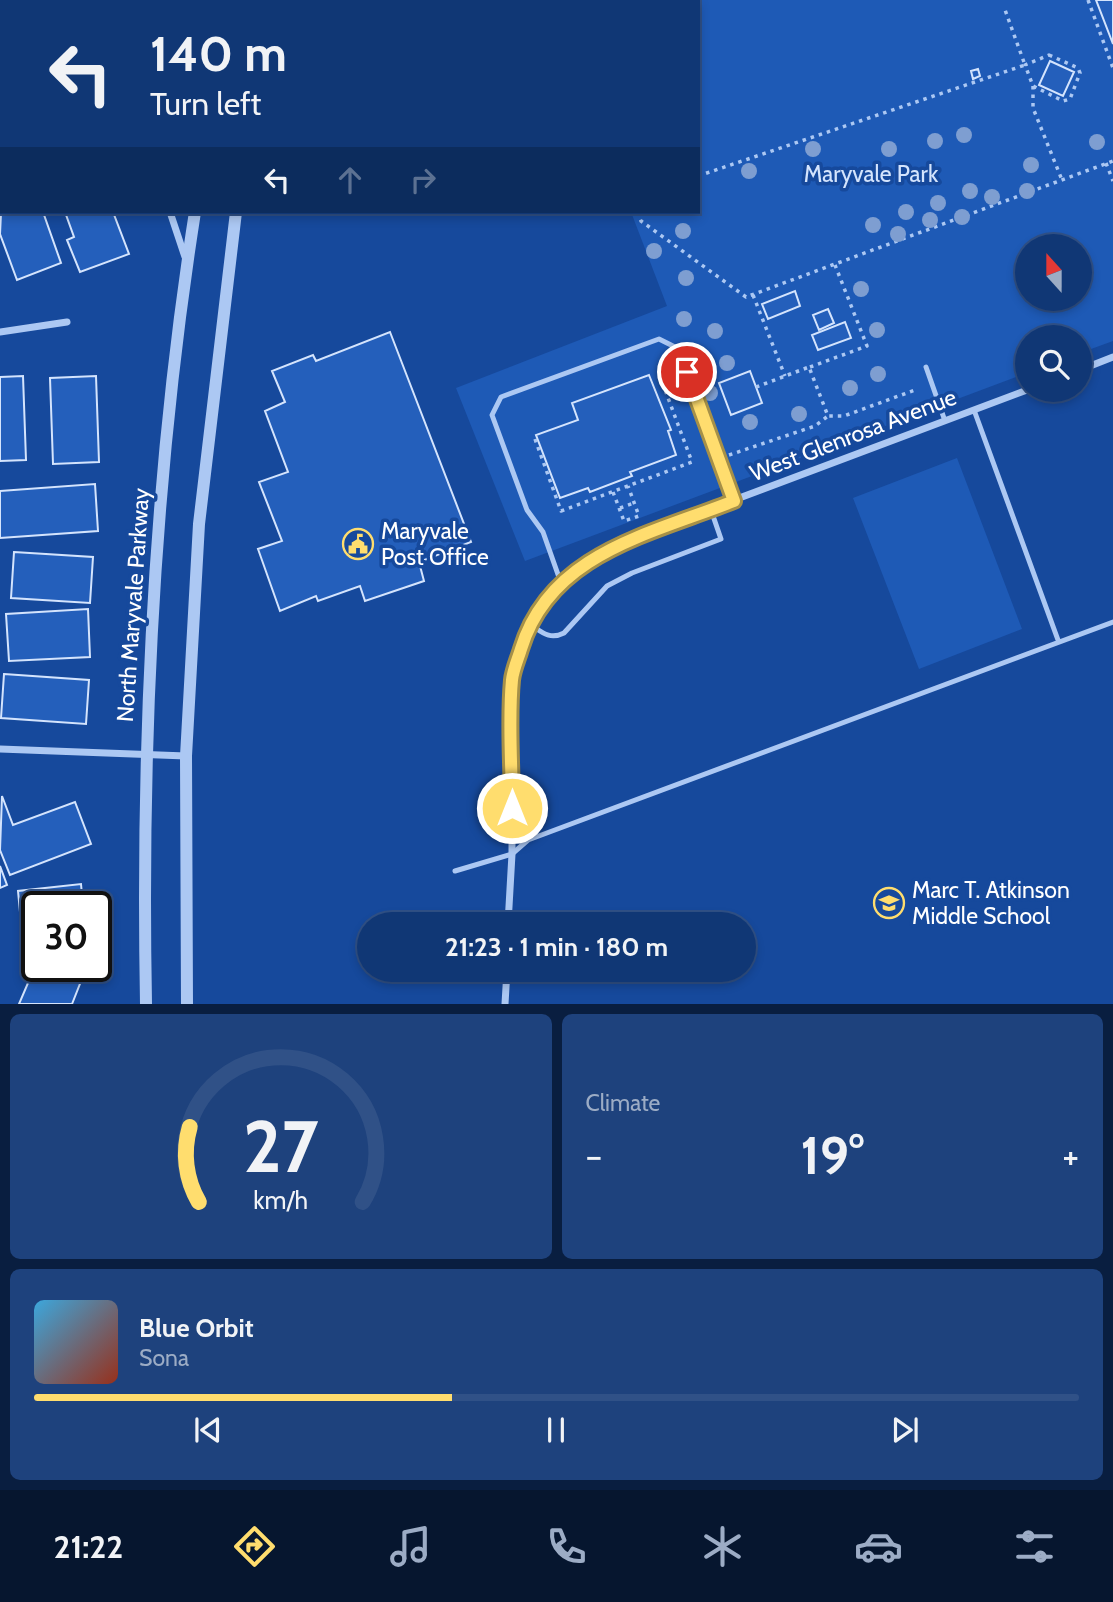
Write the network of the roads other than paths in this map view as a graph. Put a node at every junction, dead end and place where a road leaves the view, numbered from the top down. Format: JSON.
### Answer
{"nodes":[{"id":1,"x":171,"y":214,"type":"edge"},
{"id":2,"x":195,"y":214,"type":"edge"},
{"id":3,"x":236,"y":214,"type":"edge"},
{"id":4,"x":187,"y":263,"type":"junction"},
{"id":5,"x":67,"y":323,"type":"dead end"},
{"id":6,"x":0,"y":332,"type":"edge"},
{"id":7,"x":1113,"y":357,"type":"edge"},
{"id":8,"x":1092,"y":365,"type":"edge"},
{"id":9,"x":926,"y":367,"type":"dead end"},
{"id":10,"x":1015,"y":395,"type":"edge"},
{"id":11,"x":974,"y":410,"type":"junction"},
{"id":12,"x":945,"y":421,"type":"junction"},
{"id":13,"x":734,"y":501,"type":"junction"},
{"id":14,"x":712,"y":510,"type":"junction"},
{"id":15,"x":561,"y":583,"type":"junction"},
{"id":16,"x":1113,"y":622,"type":"edge"},
{"id":17,"x":531,"y":625,"type":"junction"},
{"id":18,"x":1058,"y":640,"type":"junction"},
{"id":19,"x":0,"y":749,"type":"edge"},
{"id":20,"x":145,"y":754,"type":"junction"},
{"id":21,"x":186,"y":756,"type":"junction"},
{"id":22,"x":512,"y":854,"type":"junction"},
{"id":23,"x":455,"y":871,"type":"dead end"},
{"id":24,"x":509,"y":912,"type":"edge"},
{"id":25,"x":506,"y":982,"type":"edge"},
{"id":26,"x":146,"y":1003,"type":"edge"},
{"id":27,"x":187,"y":1003,"type":"edge"},
{"id":28,"x":505,"y":1003,"type":"edge"}],
"edges":[{"from":1,"to":4,"type":"street"},
{"from":2,"to":4,"type":"street","name":"North Maryvale Parkway"},
{"from":3,"to":21,"type":"street"},
{"from":4,"to":20,"type":"street","name":"North Maryvale Parkway"},
{"from":5,"to":6,"type":"street"},
{"from":7,"to":8,"type":"street"},
{"from":9,"to":12,"type":"lane"},
{"from":10,"to":11,"type":"street","name":"West Glenrosa Avenue"},
{"from":11,"to":12,"type":"street","name":"West Glenrosa Avenue"},
{"from":11,"to":18,"type":"lane"},
{"from":12,"to":13,"type":"street","name":"West Glenrosa Avenue"},
{"from":13,"to":14,"type":"street","name":"West Glenrosa Avenue"},
{"from":13,"to":15,"type":"lane"},
{"from":14,"to":15,"type":"street","name":"West Glenrosa Avenue"},
{"from":14,"to":17,"type":"lane"},
{"from":15,"to":17,"type":"street","name":"West Glenrosa Avenue"},
{"from":16,"to":18,"type":"lane"},
{"from":17,"to":22,"type":"street","name":"West Glenrosa Avenue"},
{"from":18,"to":22,"type":"lane"},
{"from":19,"to":20,"type":"street"},
{"from":20,"to":21,"type":"street"},
{"from":20,"to":26,"type":"street","name":"North Maryvale Parkway"},
{"from":21,"to":27,"type":"street"},
{"from":22,"to":23,"type":"lane"},
{"from":22,"to":24,"type":"street","name":"West Glenrosa Avenue"},
{"from":25,"to":28,"type":"street"}]}
